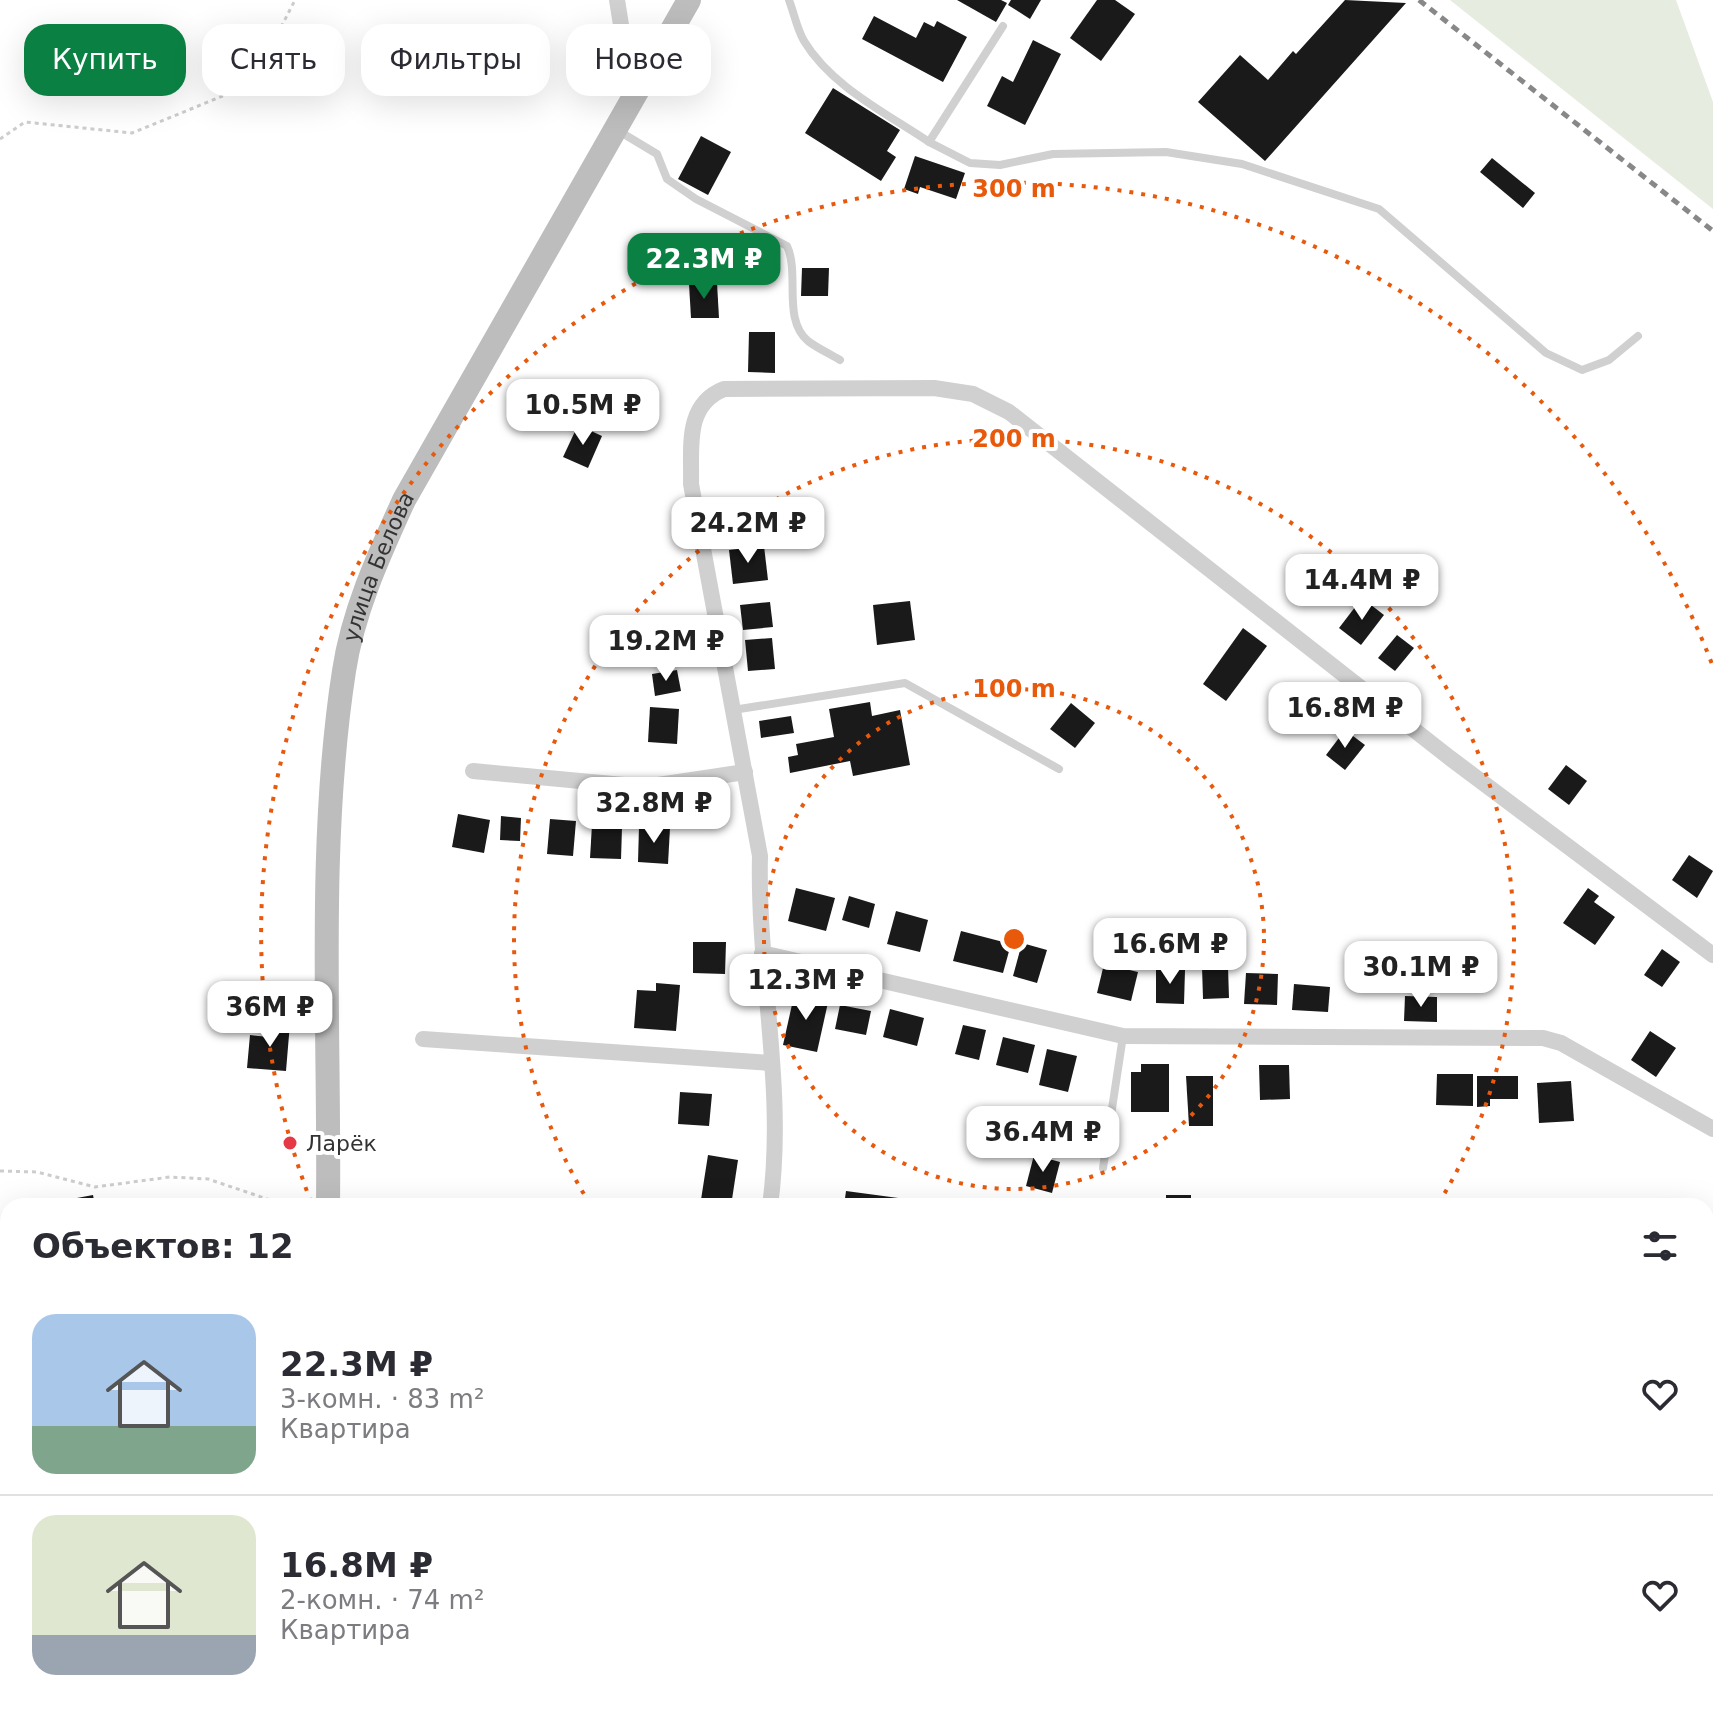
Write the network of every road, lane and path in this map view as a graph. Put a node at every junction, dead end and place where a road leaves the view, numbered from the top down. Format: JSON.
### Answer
{"nodes":[{"id":1,"x":295,"y":0,"type":"edge"},
{"id":2,"x":617,"y":0,"type":"edge"},
{"id":3,"x":689,"y":0,"type":"edge"},
{"id":4,"x":789,"y":0,"type":"edge"},
{"id":5,"x":1003,"y":26,"type":"dead end"},
{"id":6,"x":633,"y":100,"type":"junction"},
{"id":7,"x":616,"y":129,"type":"junction"},
{"id":8,"x":0,"y":139,"type":"edge"},
{"id":9,"x":929,"y":142,"type":"junction"},
{"id":10,"x":1638,"y":336,"type":"dead end"},
{"id":11,"x":840,"y":360,"type":"dead end"},
{"id":12,"x":733,"y":710,"type":"junction"},
{"id":13,"x":1059,"y":769,"type":"dead end"},
{"id":14,"x":473,"y":771,"type":"dead end"},
{"id":15,"x":745,"y":772,"type":"junction"},
{"id":16,"x":762,"y":953,"type":"junction"},
{"id":17,"x":1713,"y":955,"type":"edge"},
{"id":18,"x":1123,"y":1036,"type":"junction"},
{"id":19,"x":423,"y":1039,"type":"dead end"},
{"id":20,"x":771,"y":1063,"type":"junction"},
{"id":21,"x":1713,"y":1129,"type":"edge"},
{"id":22,"x":1103,"y":1168,"type":"dead end"},
{"id":23,"x":0,"y":1171,"type":"edge"},
{"id":24,"x":264,"y":1198,"type":"edge"},
{"id":25,"x":328,"y":1198,"type":"edge"},
{"id":26,"x":771,"y":1198,"type":"edge"}],
"edges":[{"from":1,"to":8,"type":"path"},
{"from":2,"to":6,"type":"street"},
{"from":3,"to":6,"type":"main road","name":"улица Белова"},
{"from":4,"to":9,"type":"lane"},
{"from":5,"to":9,"type":"lane"},
{"from":6,"to":7,"type":"main road","name":"улица Белова"},
{"from":7,"to":11,"type":"lane"},
{"from":7,"to":25,"type":"main road","name":"улица Белова"},
{"from":9,"to":10,"type":"lane"},
{"from":12,"to":13,"type":"lane"},
{"from":12,"to":15,"type":"street"},
{"from":12,"to":17,"type":"street"},
{"from":14,"to":15,"type":"street"},
{"from":15,"to":16,"type":"street"},
{"from":16,"to":18,"type":"street"},
{"from":16,"to":20,"type":"street"},
{"from":18,"to":21,"type":"street"},
{"from":18,"to":22,"type":"lane"},
{"from":19,"to":20,"type":"street"},
{"from":20,"to":26,"type":"street"},
{"from":23,"to":24,"type":"path"}]}
